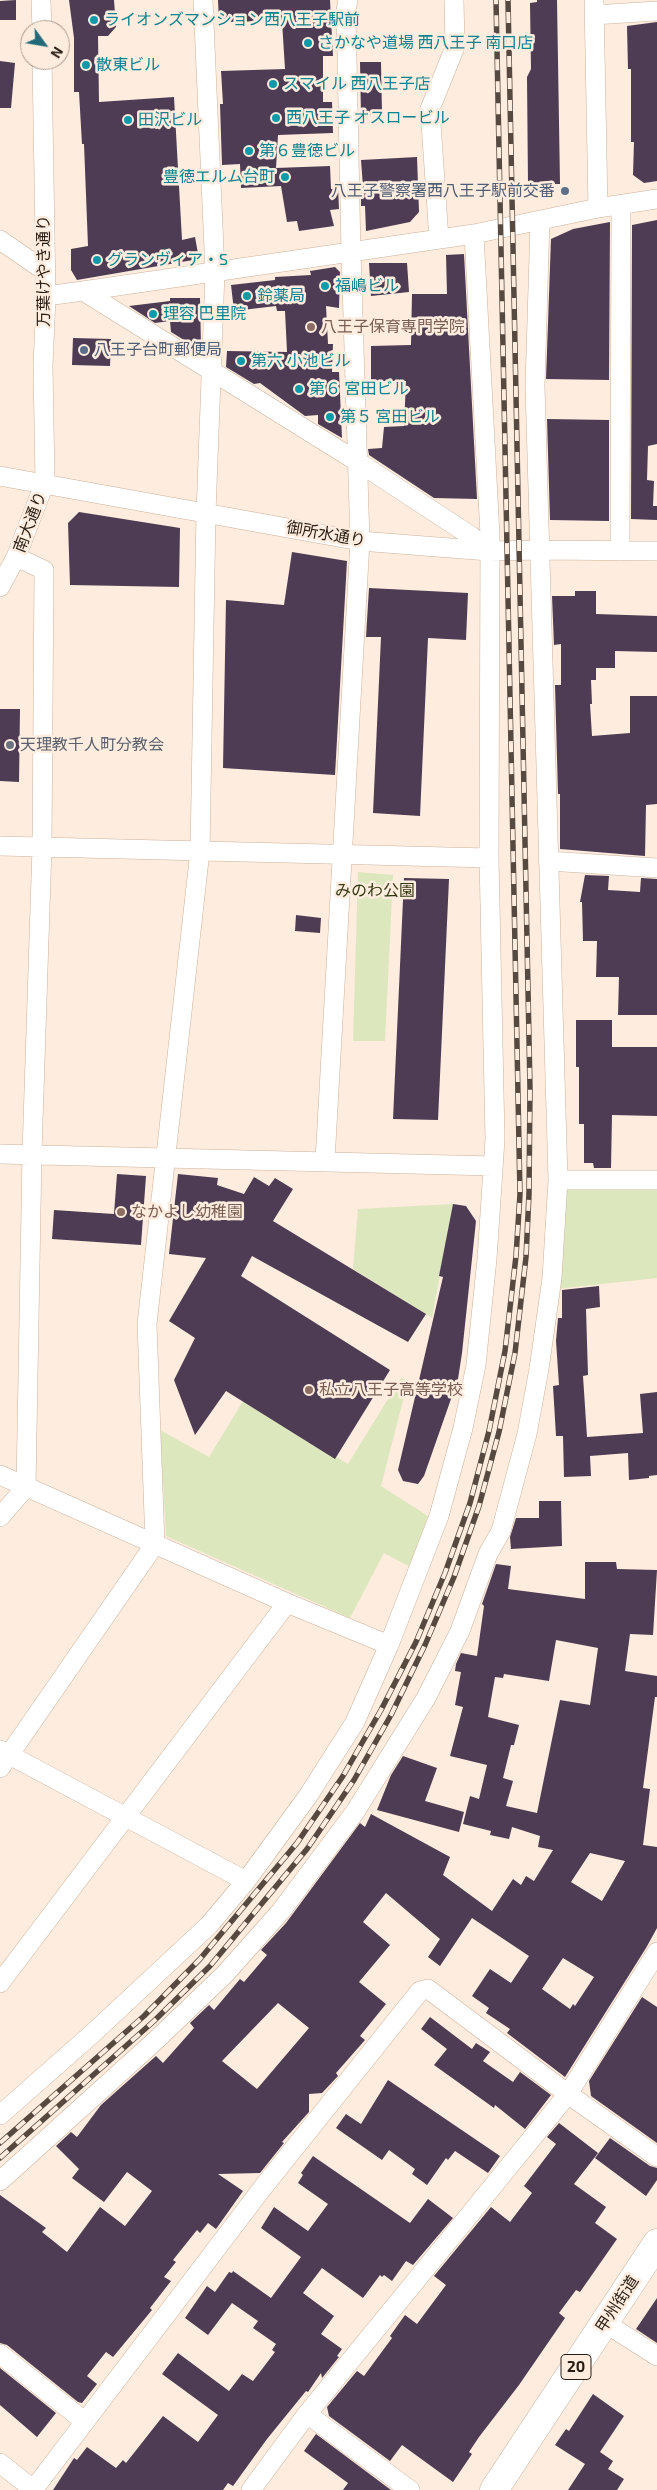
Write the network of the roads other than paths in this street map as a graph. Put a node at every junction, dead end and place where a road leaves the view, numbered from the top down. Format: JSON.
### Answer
{"nodes":[{"id":1,"x":41,"y":0,"type":"edge"},
{"id":2,"x":203,"y":0,"type":"edge"},
{"id":3,"x":348,"y":0,"type":"edge"},
{"id":4,"x":454,"y":0,"type":"edge"},
{"id":5,"x":594,"y":7,"type":"edge"},
{"id":6,"x":657,"y":11,"type":"edge"},
{"id":7,"x":42,"y":20,"type":"edge"},
{"id":8,"x":42,"y":70,"type":"edge"},
{"id":9,"x":657,"y":199,"type":"edge"},
{"id":10,"x":621,"y":204,"type":"junction"},
{"id":11,"x":598,"y":208,"type":"junction"},
{"id":12,"x":540,"y":221,"type":"junction"},
{"id":13,"x":474,"y":234,"type":"junction"},
{"id":14,"x":439,"y":239,"type":"junction"},
{"id":15,"x":0,"y":240,"type":"edge"},
{"id":16,"x":351,"y":252,"type":"junction"},
{"id":17,"x":45,"y":271,"type":"junction"},
{"id":18,"x":215,"y":272,"type":"junction"},
{"id":19,"x":83,"y":292,"type":"junction"},
{"id":20,"x":46,"y":296,"type":"junction"},
{"id":21,"x":211,"y":373,"type":"junction"},
{"id":22,"x":358,"y":462,"type":"junction"},
{"id":23,"x":0,"y":476,"type":"edge"},
{"id":24,"x":45,"y":482,"type":"junction"},
{"id":25,"x":206,"y":513,"type":"junction"},
{"id":26,"x":360,"y":541,"type":"junction"},
{"id":27,"x":541,"y":550,"type":"junction"},
{"id":28,"x":620,"y":551,"type":"junction"},
{"id":29,"x":657,"y":551,"type":"edge"},
{"id":30,"x":489,"y":552,"type":"junction"},
{"id":31,"x":16,"y":557,"type":"junction"},
{"id":32,"x":0,"y":587,"type":"edge"},
{"id":33,"x":0,"y":846,"type":"edge"},
{"id":34,"x":42,"y":847,"type":"junction"},
{"id":35,"x":200,"y":851,"type":"junction"},
{"id":36,"x":343,"y":854,"type":"junction"},
{"id":37,"x":489,"y":858,"type":"junction"},
{"id":38,"x":548,"y":861,"type":"junction"},
{"id":39,"x":657,"y":868,"type":"edge"},
{"id":40,"x":32,"y":1153,"type":"junction"},
{"id":41,"x":0,"y":1154,"type":"edge"},
{"id":42,"x":165,"y":1158,"type":"junction"},
{"id":43,"x":326,"y":1160,"type":"junction"},
{"id":44,"x":493,"y":1166,"type":"junction"},
{"id":45,"x":558,"y":1180,"type":"junction"},
{"id":46,"x":657,"y":1180,"type":"edge"},
{"id":47,"x":0,"y":1475,"type":"edge"},
{"id":48,"x":26,"y":1487,"type":"junction"},
{"id":49,"x":0,"y":1517,"type":"edge"},
{"id":50,"x":155,"y":1544,"type":"junction"},
{"id":51,"x":287,"y":1603,"type":"junction"},
{"id":52,"x":389,"y":1645,"type":"junction"},
{"id":53,"x":3,"y":1758,"type":"edge"},
{"id":54,"x":126,"y":1817,"type":"junction"},
{"id":55,"x":246,"y":1881,"type":"junction"},
{"id":56,"x":657,"y":1952,"type":"edge"},
{"id":57,"x":0,"y":1983,"type":"edge"},
{"id":58,"x":568,"y":2094,"type":"junction"},
{"id":59,"x":0,"y":2115,"type":"edge"},
{"id":60,"x":657,"y":2157,"type":"edge"},
{"id":61,"x":0,"y":2181,"type":"edge"},
{"id":62,"x":657,"y":2243,"type":"edge"},
{"id":63,"x":605,"y":2323,"type":"junction"},
{"id":64,"x":0,"y":2354,"type":"edge"},
{"id":65,"x":657,"y":2356,"type":"edge"},
{"id":66,"x":307,"y":2414,"type":"junction"},
{"id":67,"x":84,"y":2421,"type":"junction"},
{"id":68,"x":0,"y":2463,"type":"edge"},
{"id":69,"x":33,"y":2490,"type":"edge"},
{"id":70,"x":251,"y":2490,"type":"edge"},
{"id":71,"x":410,"y":2490,"type":"edge"},
{"id":72,"x":494,"y":2490,"type":"edge"}],
"edges":[{"from":1,"to":7,"type":"street"},
{"from":2,"to":18,"type":"street"},
{"from":3,"to":16,"type":"street"},
{"from":4,"to":14,"type":"street"},
{"from":5,"to":6,"type":"street"},
{"from":5,"to":11,"type":"street"},
{"from":8,"to":17,"type":"street","name":"万葉けやき通り"},
{"from":9,"to":10,"type":"street"},
{"from":10,"to":11,"type":"street"},
{"from":10,"to":28,"type":"street"},
{"from":11,"to":12,"type":"street"},
{"from":12,"to":13,"type":"street"},
{"from":12,"to":27,"type":"street"},
{"from":13,"to":14,"type":"street"},
{"from":13,"to":30,"type":"street"},
{"from":14,"to":16,"type":"street"},
{"from":15,"to":17,"type":"street"},
{"from":16,"to":18,"type":"street"},
{"from":16,"to":22,"type":"street"},
{"from":17,"to":20,"type":"street","name":"万葉けやき通り"},
{"from":18,"to":19,"type":"street"},
{"from":18,"to":21,"type":"street"},
{"from":19,"to":20,"type":"street"},
{"from":19,"to":21,"type":"street"},
{"from":20,"to":24,"type":"street","name":"万葉けやき通り"},
{"from":21,"to":22,"type":"street"},
{"from":21,"to":25,"type":"street"},
{"from":22,"to":26,"type":"street"},
{"from":22,"to":30,"type":"street"},
{"from":23,"to":24,"type":"street","name":"御所水通り"},
{"from":24,"to":25,"type":"street","name":"御所水通り"},
{"from":24,"to":31,"type":"street","name":"南大通り"},
{"from":25,"to":26,"type":"street","name":"御所水通り"},
{"from":25,"to":35,"type":"street"},
{"from":26,"to":30,"type":"street","name":"御所水通り"},
{"from":26,"to":36,"type":"street"},
{"from":27,"to":28,"type":"street","name":"御所水通り"},
{"from":27,"to":30,"type":"street","name":"御所水通り"},
{"from":27,"to":38,"type":"street"},
{"from":28,"to":29,"type":"street","name":"御所水通り"},
{"from":30,"to":37,"type":"street"},
{"from":31,"to":32,"type":"street","name":"南大通り"},
{"from":31,"to":34,"type":"street"},
{"from":33,"to":34,"type":"street"},
{"from":34,"to":35,"type":"street"},
{"from":34,"to":40,"type":"street"},
{"from":35,"to":36,"type":"street"},
{"from":35,"to":42,"type":"street"},
{"from":36,"to":37,"type":"street"},
{"from":36,"to":43,"type":"street"},
{"from":37,"to":44,"type":"street"},
{"from":38,"to":39,"type":"street"},
{"from":38,"to":45,"type":"street"},
{"from":40,"to":41,"type":"street"},
{"from":40,"to":42,"type":"street"},
{"from":40,"to":48,"type":"street"},
{"from":42,"to":43,"type":"street"},
{"from":42,"to":50,"type":"street"},
{"from":43,"to":44,"type":"street"},
{"from":44,"to":52,"type":"street"},
{"from":45,"to":46,"type":"street"},
{"from":45,"to":61,"type":"street"},
{"from":47,"to":48,"type":"street"},
{"from":48,"to":49,"type":"street"},
{"from":48,"to":50,"type":"street"},
{"from":50,"to":51,"type":"street"},
{"from":50,"to":53,"type":"street"},
{"from":51,"to":52,"type":"street"},
{"from":51,"to":54,"type":"street"},
{"from":52,"to":55,"type":"street"},
{"from":53,"to":54,"type":"street"},
{"from":54,"to":55,"type":"street"},
{"from":54,"to":57,"type":"street"},
{"from":55,"to":59,"type":"street"},
{"from":56,"to":58,"type":"street"},
{"from":58,"to":60,"type":"street"},
{"from":58,"to":66,"type":"street"},
{"from":58,"to":67,"type":"street"},
{"from":62,"to":63,"type":"highway","name":"甲州街道","number":"20"},
{"from":63,"to":65,"type":"street"},
{"from":63,"to":72,"type":"highway","name":"甲州街道","number":"20"},
{"from":64,"to":67,"type":"street"},
{"from":66,"to":70,"type":"street"},
{"from":66,"to":71,"type":"street"},
{"from":67,"to":69,"type":"street"},
{"from":68,"to":69,"type":"street"}]}
